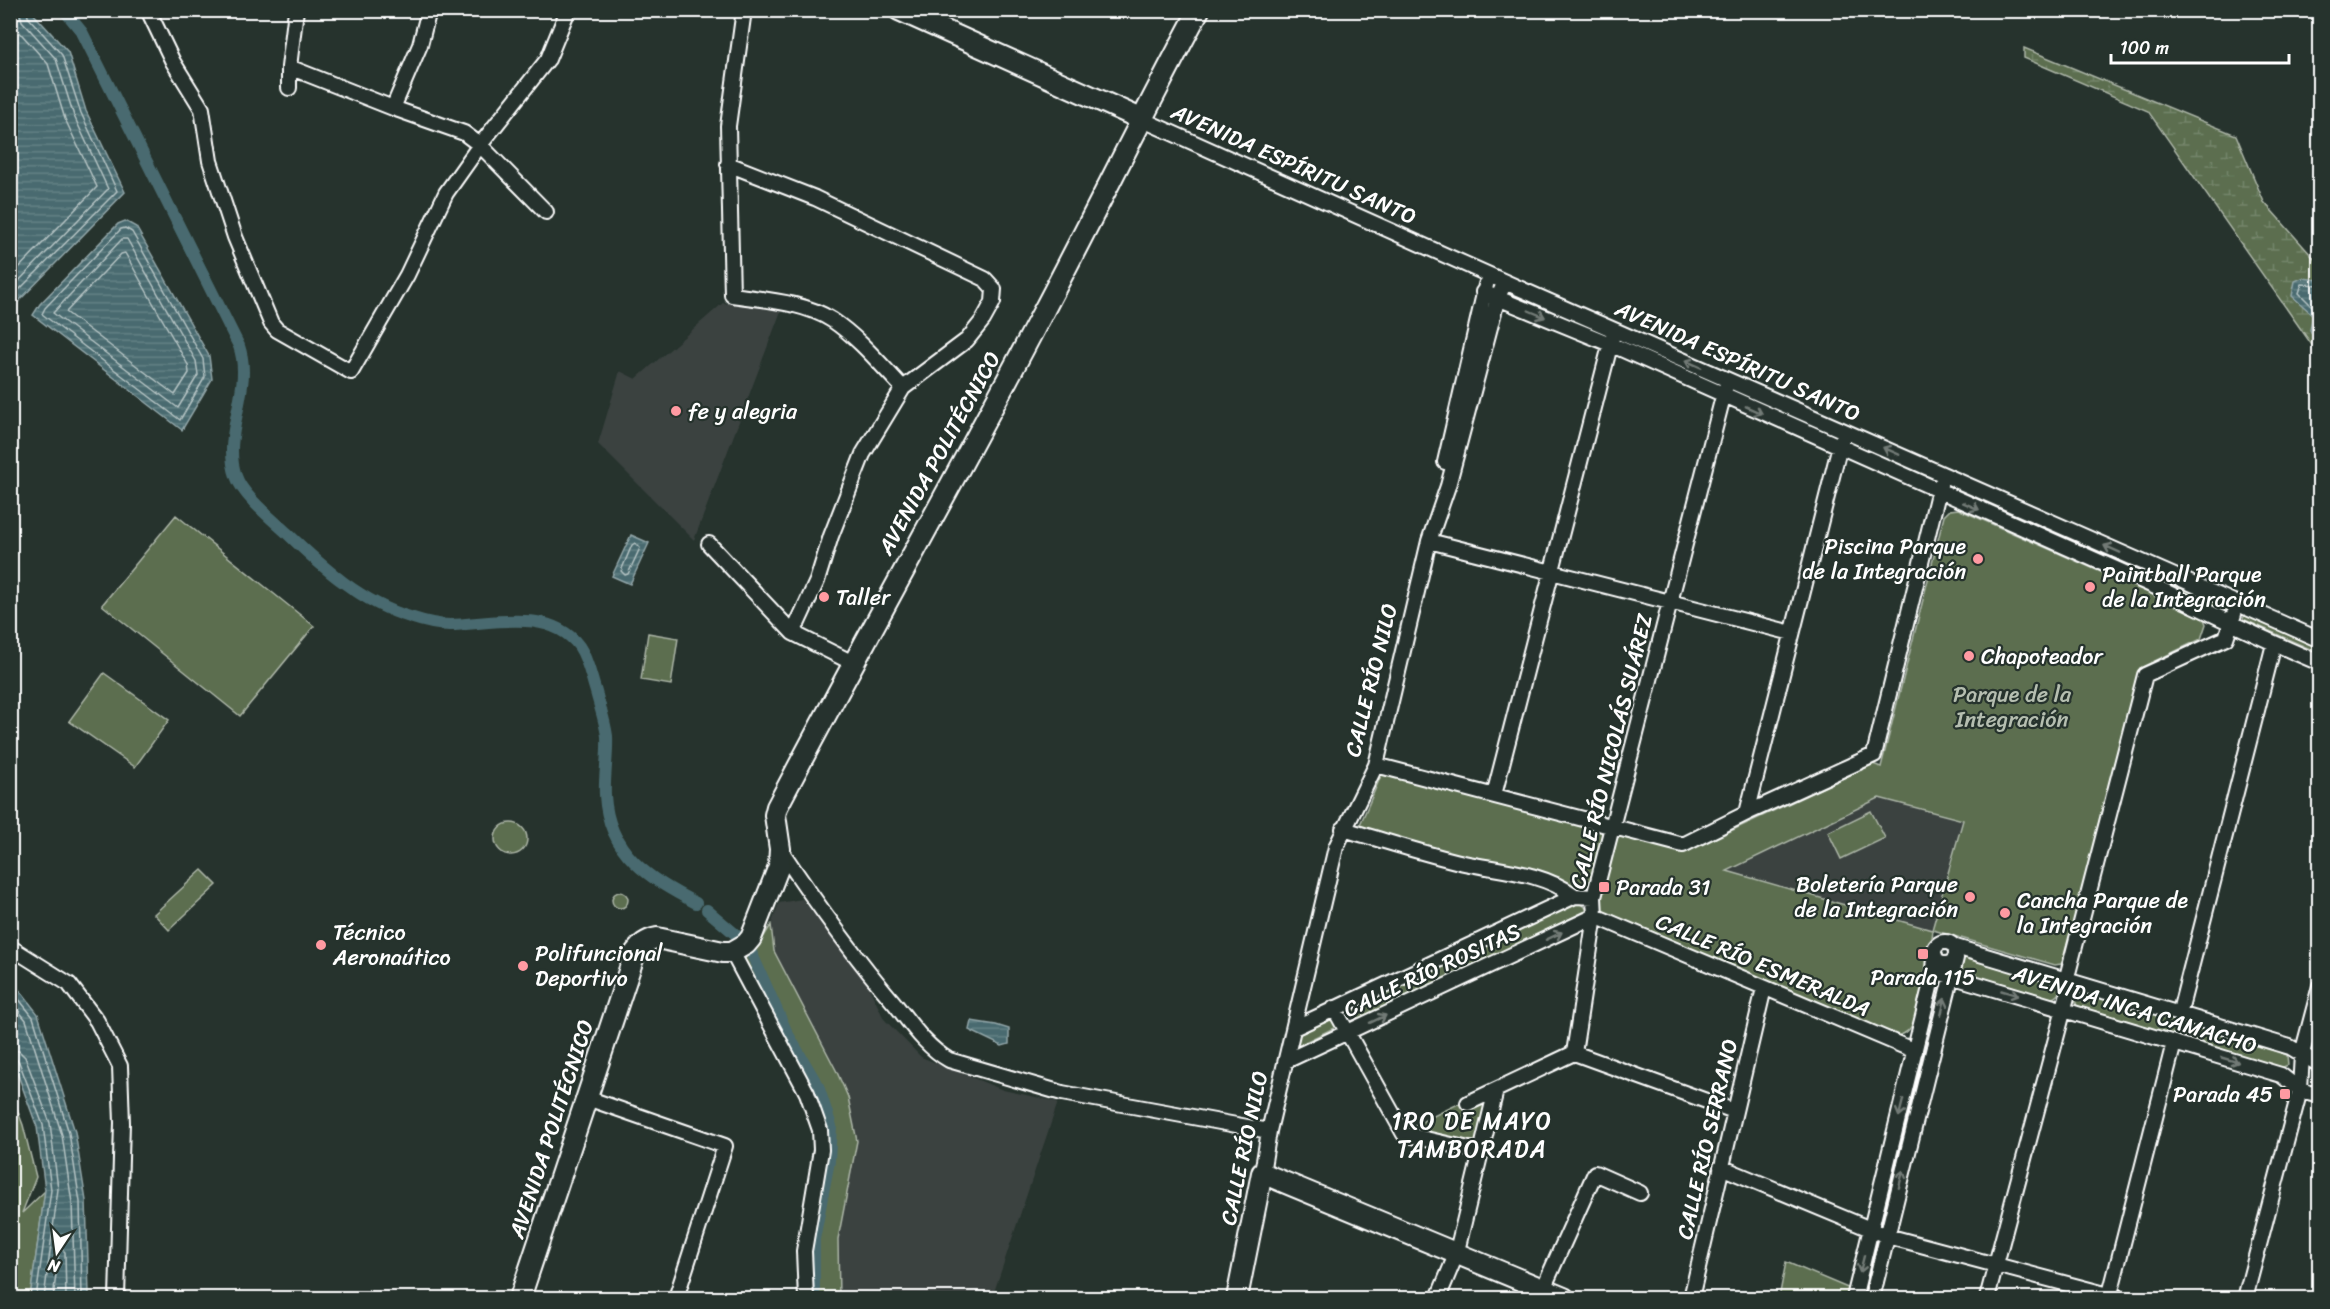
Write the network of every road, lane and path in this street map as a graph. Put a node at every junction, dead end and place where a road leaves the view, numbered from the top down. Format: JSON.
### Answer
{"nodes":[{"id":1,"x":148,"y":10,"type":"edge"},
{"id":2,"x":296,"y":10,"type":"edge"},
{"id":3,"x":429,"y":10,"type":"edge"},
{"id":4,"x":568,"y":10,"type":"edge"},
{"id":5,"x":744,"y":10,"type":"edge"},
{"id":6,"x":899,"y":10,"type":"edge"},
{"id":7,"x":1199,"y":10,"type":"edge"},
{"id":8,"x":289,"y":67,"type":"junction"},
{"id":9,"x":289,"y":88,"type":"dead end"},
{"id":10,"x":393,"y":108,"type":"junction"},
{"id":11,"x":1141,"y":119,"type":"junction"},
{"id":12,"x":480,"y":145,"type":"junction"},
{"id":13,"x":728,"y":164,"type":"junction"},
{"id":14,"x":546,"y":212,"type":"dead end"},
{"id":15,"x":1489,"y":274,"type":"junction"},
{"id":16,"x":1505,"y":282,"type":"junction"},
{"id":17,"x":1483,"y":292,"type":"junction"},
{"id":18,"x":1498,"y":297,"type":"junction"},
{"id":19,"x":1615,"y":330,"type":"junction"},
{"id":20,"x":1610,"y":344,"type":"junction"},
{"id":21,"x":1728,"y":380,"type":"junction"},
{"id":22,"x":903,"y":388,"type":"junction"},
{"id":23,"x":1724,"y":396,"type":"junction"},
{"id":24,"x":1846,"y":431,"type":"junction"},
{"id":25,"x":1839,"y":448,"type":"junction"},
{"id":26,"x":1944,"y":475,"type":"junction"},
{"id":27,"x":1448,"y":486,"type":"junction"},
{"id":28,"x":1938,"y":491,"type":"junction"},
{"id":29,"x":1429,"y":541,"type":"junction"},
{"id":30,"x":709,"y":544,"type":"dead end"},
{"id":31,"x":1550,"y":573,"type":"junction"},
{"id":32,"x":1670,"y":603,"type":"junction"},
{"id":33,"x":2237,"y":603,"type":"junction"},
{"id":34,"x":2231,"y":622,"type":"junction"},
{"id":35,"x":793,"y":633,"type":"junction"},
{"id":36,"x":1792,"y":633,"type":"junction"},
{"id":37,"x":2319,"y":640,"type":"edge"},
{"id":38,"x":2274,"y":644,"type":"junction"},
{"id":39,"x":853,"y":663,"type":"junction"},
{"id":40,"x":2319,"y":663,"type":"edge"},
{"id":41,"x":1376,"y":765,"type":"junction"},
{"id":42,"x":1494,"y":795,"type":"junction"},
{"id":43,"x":1747,"y":813,"type":"junction"},
{"id":44,"x":1612,"y":827,"type":"junction"},
{"id":45,"x":1343,"y":829,"type":"junction"},
{"id":46,"x":780,"y":849,"type":"junction"},
{"id":47,"x":1575,"y":896,"type":"junction"},
{"id":48,"x":1594,"y":897,"type":"junction"},
{"id":49,"x":1595,"y":916,"type":"junction"},
{"id":50,"x":741,"y":946,"type":"junction"},
{"id":51,"x":10,"y":947,"type":"edge"},
{"id":52,"x":1956,"y":952,"type":"junction"},
{"id":53,"x":1934,"y":972,"type":"junction"},
{"id":54,"x":1950,"y":976,"type":"junction"},
{"id":55,"x":2069,"y":982,"type":"junction"},
{"id":56,"x":2319,"y":986,"type":"edge"},
{"id":57,"x":1764,"y":988,"type":"junction"},
{"id":58,"x":1334,"y":1008,"type":"junction"},
{"id":59,"x":2064,"y":1009,"type":"junction"},
{"id":60,"x":2179,"y":1015,"type":"junction"},
{"id":61,"x":1294,"y":1028,"type":"junction"},
{"id":62,"x":1348,"y":1033,"type":"junction"},
{"id":63,"x":2174,"y":1044,"type":"junction"},
{"id":64,"x":1915,"y":1051,"type":"junction"},
{"id":65,"x":1574,"y":1053,"type":"junction"},
{"id":66,"x":2302,"y":1054,"type":"junction"},
{"id":67,"x":1286,"y":1061,"type":"junction"},
{"id":68,"x":2319,"y":1065,"type":"edge"},
{"id":69,"x":1496,"y":1090,"type":"junction"},
{"id":70,"x":2300,"y":1090,"type":"junction"},
{"id":71,"x":2319,"y":1095,"type":"edge"},
{"id":72,"x":587,"y":1098,"type":"junction"},
{"id":73,"x":1468,"y":1103,"type":"dead end"},
{"id":74,"x":1734,"y":1111,"type":"junction"},
{"id":75,"x":1269,"y":1131,"type":"junction"},
{"id":76,"x":1482,"y":1152,"type":"junction"},
{"id":77,"x":1721,"y":1167,"type":"junction"},
{"id":78,"x":1262,"y":1173,"type":"junction"},
{"id":79,"x":1640,"y":1193,"type":"dead end"},
{"id":80,"x":1871,"y":1230,"type":"junction"},
{"id":81,"x":1887,"y":1236,"type":"junction"},
{"id":82,"x":1456,"y":1255,"type":"junction"},
{"id":83,"x":1996,"y":1266,"type":"junction"},
{"id":84,"x":1543,"y":1289,"type":"junction"},
{"id":85,"x":523,"y":1298,"type":"edge"},
{"id":86,"x":2113,"y":1298,"type":"edge"},
{"id":87,"x":117,"y":1299,"type":"edge"},
{"id":88,"x":676,"y":1299,"type":"edge"},
{"id":89,"x":806,"y":1299,"type":"edge"},
{"id":90,"x":1237,"y":1299,"type":"edge"},
{"id":91,"x":1438,"y":1299,"type":"edge"},
{"id":92,"x":1564,"y":1299,"type":"edge"},
{"id":93,"x":1691,"y":1299,"type":"edge"},
{"id":94,"x":1854,"y":1299,"type":"edge"},
{"id":95,"x":1872,"y":1299,"type":"edge"},
{"id":96,"x":1987,"y":1299,"type":"edge"},
{"id":97,"x":2246,"y":1299,"type":"edge"}],
"edges":[{"from":1,"to":12,"type":"street"},
{"from":2,"to":8,"type":"street"},
{"from":3,"to":10,"type":"street"},
{"from":4,"to":12,"type":"street"},
{"from":5,"to":13,"type":"street"},
{"from":6,"to":11,"type":"main road"},
{"from":7,"to":11,"type":"main road","name":"AVENIDA POLITÉCNICO"},
{"from":8,"to":9,"type":"street"},
{"from":8,"to":10,"type":"street"},
{"from":10,"to":12,"type":"street"},
{"from":11,"to":15,"type":"street","name":"AVENIDA ESPÍRITU SANTO"},
{"from":11,"to":39,"type":"main road","name":"AVENIDA POLITÉCNICO"},
{"from":12,"to":14,"type":"street"},
{"from":13,"to":22,"type":"street"},
{"from":13,"to":22,"type":"street"},
{"from":15,"to":16,"type":"street","name":"AVENIDA ESPÍRITU SANTO"},
{"from":15,"to":17,"type":"street"},
{"from":16,"to":18,"type":"street","name":"CALLE RÍO NILO"},
{"from":16,"to":19,"type":"street","name":"AVENIDA ESPÍRITU SANTO"},
{"from":17,"to":18,"type":"street","name":"AVENIDA ESPÍRITU SANTO"},
{"from":17,"to":27,"type":"street"},
{"from":18,"to":20,"type":"street","name":"AVENIDA ESPÍRITU SANTO","one_way":true},
{"from":18,"to":27,"type":"street","name":"CALLE RÍO NILO"},
{"from":19,"to":20,"type":"street"},
{"from":21,"to":19,"type":"street","name":"AVENIDA ESPÍRITU SANTO","one_way":true},
{"from":20,"to":23,"type":"street","name":"AVENIDA ESPÍRITU SANTO"},
{"from":20,"to":31,"type":"street"},
{"from":21,"to":23,"type":"street","name":"CALLE RÍO NICOLÁS SUÁREZ"},
{"from":21,"to":24,"type":"street","name":"AVENIDA ESPÍRITU SANTO"},
{"from":22,"to":35,"type":"street"},
{"from":23,"to":25,"type":"street","name":"AVENIDA ESPÍRITU SANTO","one_way":true},
{"from":23,"to":32,"type":"street","name":"CALLE RÍO NICOLÁS SUÁREZ"},
{"from":24,"to":25,"type":"street"},
{"from":26,"to":24,"type":"street","name":"AVENIDA ESPÍRITU SANTO","one_way":true},
{"from":25,"to":28,"type":"street","name":"AVENIDA ESPÍRITU SANTO"},
{"from":25,"to":36,"type":"street"},
{"from":26,"to":28,"type":"street"},
{"from":33,"to":26,"type":"street","name":"AVENIDA ESPÍRITU SANTO","one_way":true},
{"from":27,"to":29,"type":"street","name":"CALLE RÍO NILO"},
{"from":28,"to":34,"type":"street","name":"AVENIDA ESPÍRITU SANTO","one_way":true},
{"from":28,"to":43,"type":"street"},
{"from":29,"to":31,"type":"street"},
{"from":29,"to":41,"type":"street","name":"CALLE RÍO NILO"},
{"from":30,"to":35,"type":"street"},
{"from":31,"to":32,"type":"street"},
{"from":31,"to":42,"type":"street"},
{"from":32,"to":36,"type":"street"},
{"from":32,"to":44,"type":"street","name":"CALLE RÍO NICOLÁS SUÁREZ"},
{"from":33,"to":34,"type":"street"},
{"from":33,"to":37,"type":"street","name":"AVENIDA ESPÍRITU SANTO"},
{"from":34,"to":38,"type":"street","name":"AVENIDA ESPÍRITU SANTO"},
{"from":34,"to":55,"type":"street"},
{"from":35,"to":39,"type":"street"},
{"from":36,"to":43,"type":"street"},
{"from":38,"to":40,"type":"street","name":"AVENIDA ESPÍRITU SANTO"},
{"from":38,"to":60,"type":"street"},
{"from":39,"to":46,"type":"main road","name":"AVENIDA POLITÉCNICO"},
{"from":41,"to":42,"type":"street"},
{"from":41,"to":45,"type":"street","name":"CALLE RÍO NILO"},
{"from":42,"to":44,"type":"street"},
{"from":43,"to":44,"type":"street"},
{"from":44,"to":48,"type":"street","name":"CALLE RÍO NICOLÁS SUÁREZ"},
{"from":45,"to":47,"type":"street"},
{"from":45,"to":61,"type":"street","name":"CALLE RÍO NILO"},
{"from":46,"to":50,"type":"main road","name":"AVENIDA POLITÉCNICO"},
{"from":46,"to":75,"type":"street"},
{"from":47,"to":48,"type":"street","name":"CALLE RÍO ROSITAS"},
{"from":47,"to":58,"type":"street","name":"CALLE RÍO ROSITAS"},
{"from":48,"to":49,"type":"street","name":"CALLE RÍO NICOLÁS SUÁREZ"},
{"from":49,"to":57,"type":"street","name":"CALLE RÍO ESMERALDA"},
{"from":62,"to":49,"type":"street","name":"CALLE RÍO ROSITAS","one_way":true},
{"from":49,"to":65,"type":"street","name":"CALLE RÍO NICOLÁS SUÁREZ"},
{"from":50,"to":72,"type":"main road","name":"AVENIDA POLITÉCNICO"},
{"from":50,"to":89,"type":"street"},
{"from":51,"to":87,"type":"street"},
{"from":52,"to":53,"type":"street","name":"AVENIDA INCA CAMACHO"},
{"from":52,"to":54,"type":"street"},
{"from":52,"to":55,"type":"street","name":"AVENIDA INCA CAMACHO"},
{"from":53,"to":54,"type":"street","name":"AVENIDA INCA CAMACHO"},
{"from":53,"to":64,"type":"street"},
{"from":54,"to":59,"type":"street","name":"AVENIDA INCA CAMACHO","one_way":true},
{"from":81,"to":54,"type":"street","one_way":true},
{"from":55,"to":59,"type":"street"},
{"from":55,"to":60,"type":"street","name":"AVENIDA INCA CAMACHO"},
{"from":56,"to":66,"type":"street"},
{"from":57,"to":64,"type":"street","name":"CALLE RÍO ESMERALDA"},
{"from":57,"to":74,"type":"street","name":"CALLE RÍO SERRANO"},
{"from":58,"to":61,"type":"street","name":"CALLE RÍO ROSITAS"},
{"from":58,"to":62,"type":"street"},
{"from":59,"to":63,"type":"street","name":"AVENIDA INCA CAMACHO"},
{"from":59,"to":83,"type":"street"},
{"from":60,"to":66,"type":"street","name":"AVENIDA INCA CAMACHO"},
{"from":61,"to":67,"type":"street","name":"CALLE RÍO NILO"},
{"from":62,"to":67,"type":"street","name":"CALLE RÍO ROSITAS"},
{"from":62,"to":76,"type":"street"},
{"from":63,"to":70,"type":"street","name":"AVENIDA INCA CAMACHO","one_way":true},
{"from":63,"to":86,"type":"street"},
{"from":64,"to":80,"type":"street","one_way":true},
{"from":65,"to":69,"type":"street"},
{"from":65,"to":74,"type":"street"},
{"from":66,"to":68,"type":"street","name":"AVENIDA INCA CAMACHO"},
{"from":66,"to":70,"type":"street"},
{"from":67,"to":75,"type":"street","name":"CALLE RÍO NILO"},
{"from":69,"to":73,"type":"street"},
{"from":69,"to":76,"type":"street"},
{"from":70,"to":71,"type":"street","name":"AVENIDA INCA CAMACHO"},
{"from":70,"to":97,"type":"street"},
{"from":72,"to":85,"type":"main road","name":"AVENIDA POLITÉCNICO"},
{"from":72,"to":88,"type":"street"},
{"from":74,"to":77,"type":"street","name":"CALLE RÍO SERRANO"},
{"from":75,"to":78,"type":"street","name":"CALLE RÍO NILO"},
{"from":76,"to":82,"type":"street"},
{"from":77,"to":80,"type":"street"},
{"from":77,"to":93,"type":"street","name":"CALLE RÍO SERRANO"},
{"from":78,"to":82,"type":"main road"},
{"from":78,"to":90,"type":"main road","name":"CALLE RÍO NILO"},
{"from":79,"to":84,"type":"street"},
{"from":80,"to":81,"type":"street"},
{"from":80,"to":94,"type":"street","one_way":true},
{"from":81,"to":83,"type":"street"},
{"from":81,"to":95,"type":"street"},
{"from":82,"to":84,"type":"main road"},
{"from":82,"to":91,"type":"street"},
{"from":83,"to":86,"type":"street"},
{"from":83,"to":96,"type":"street"},
{"from":84,"to":92,"type":"main road"}]}
